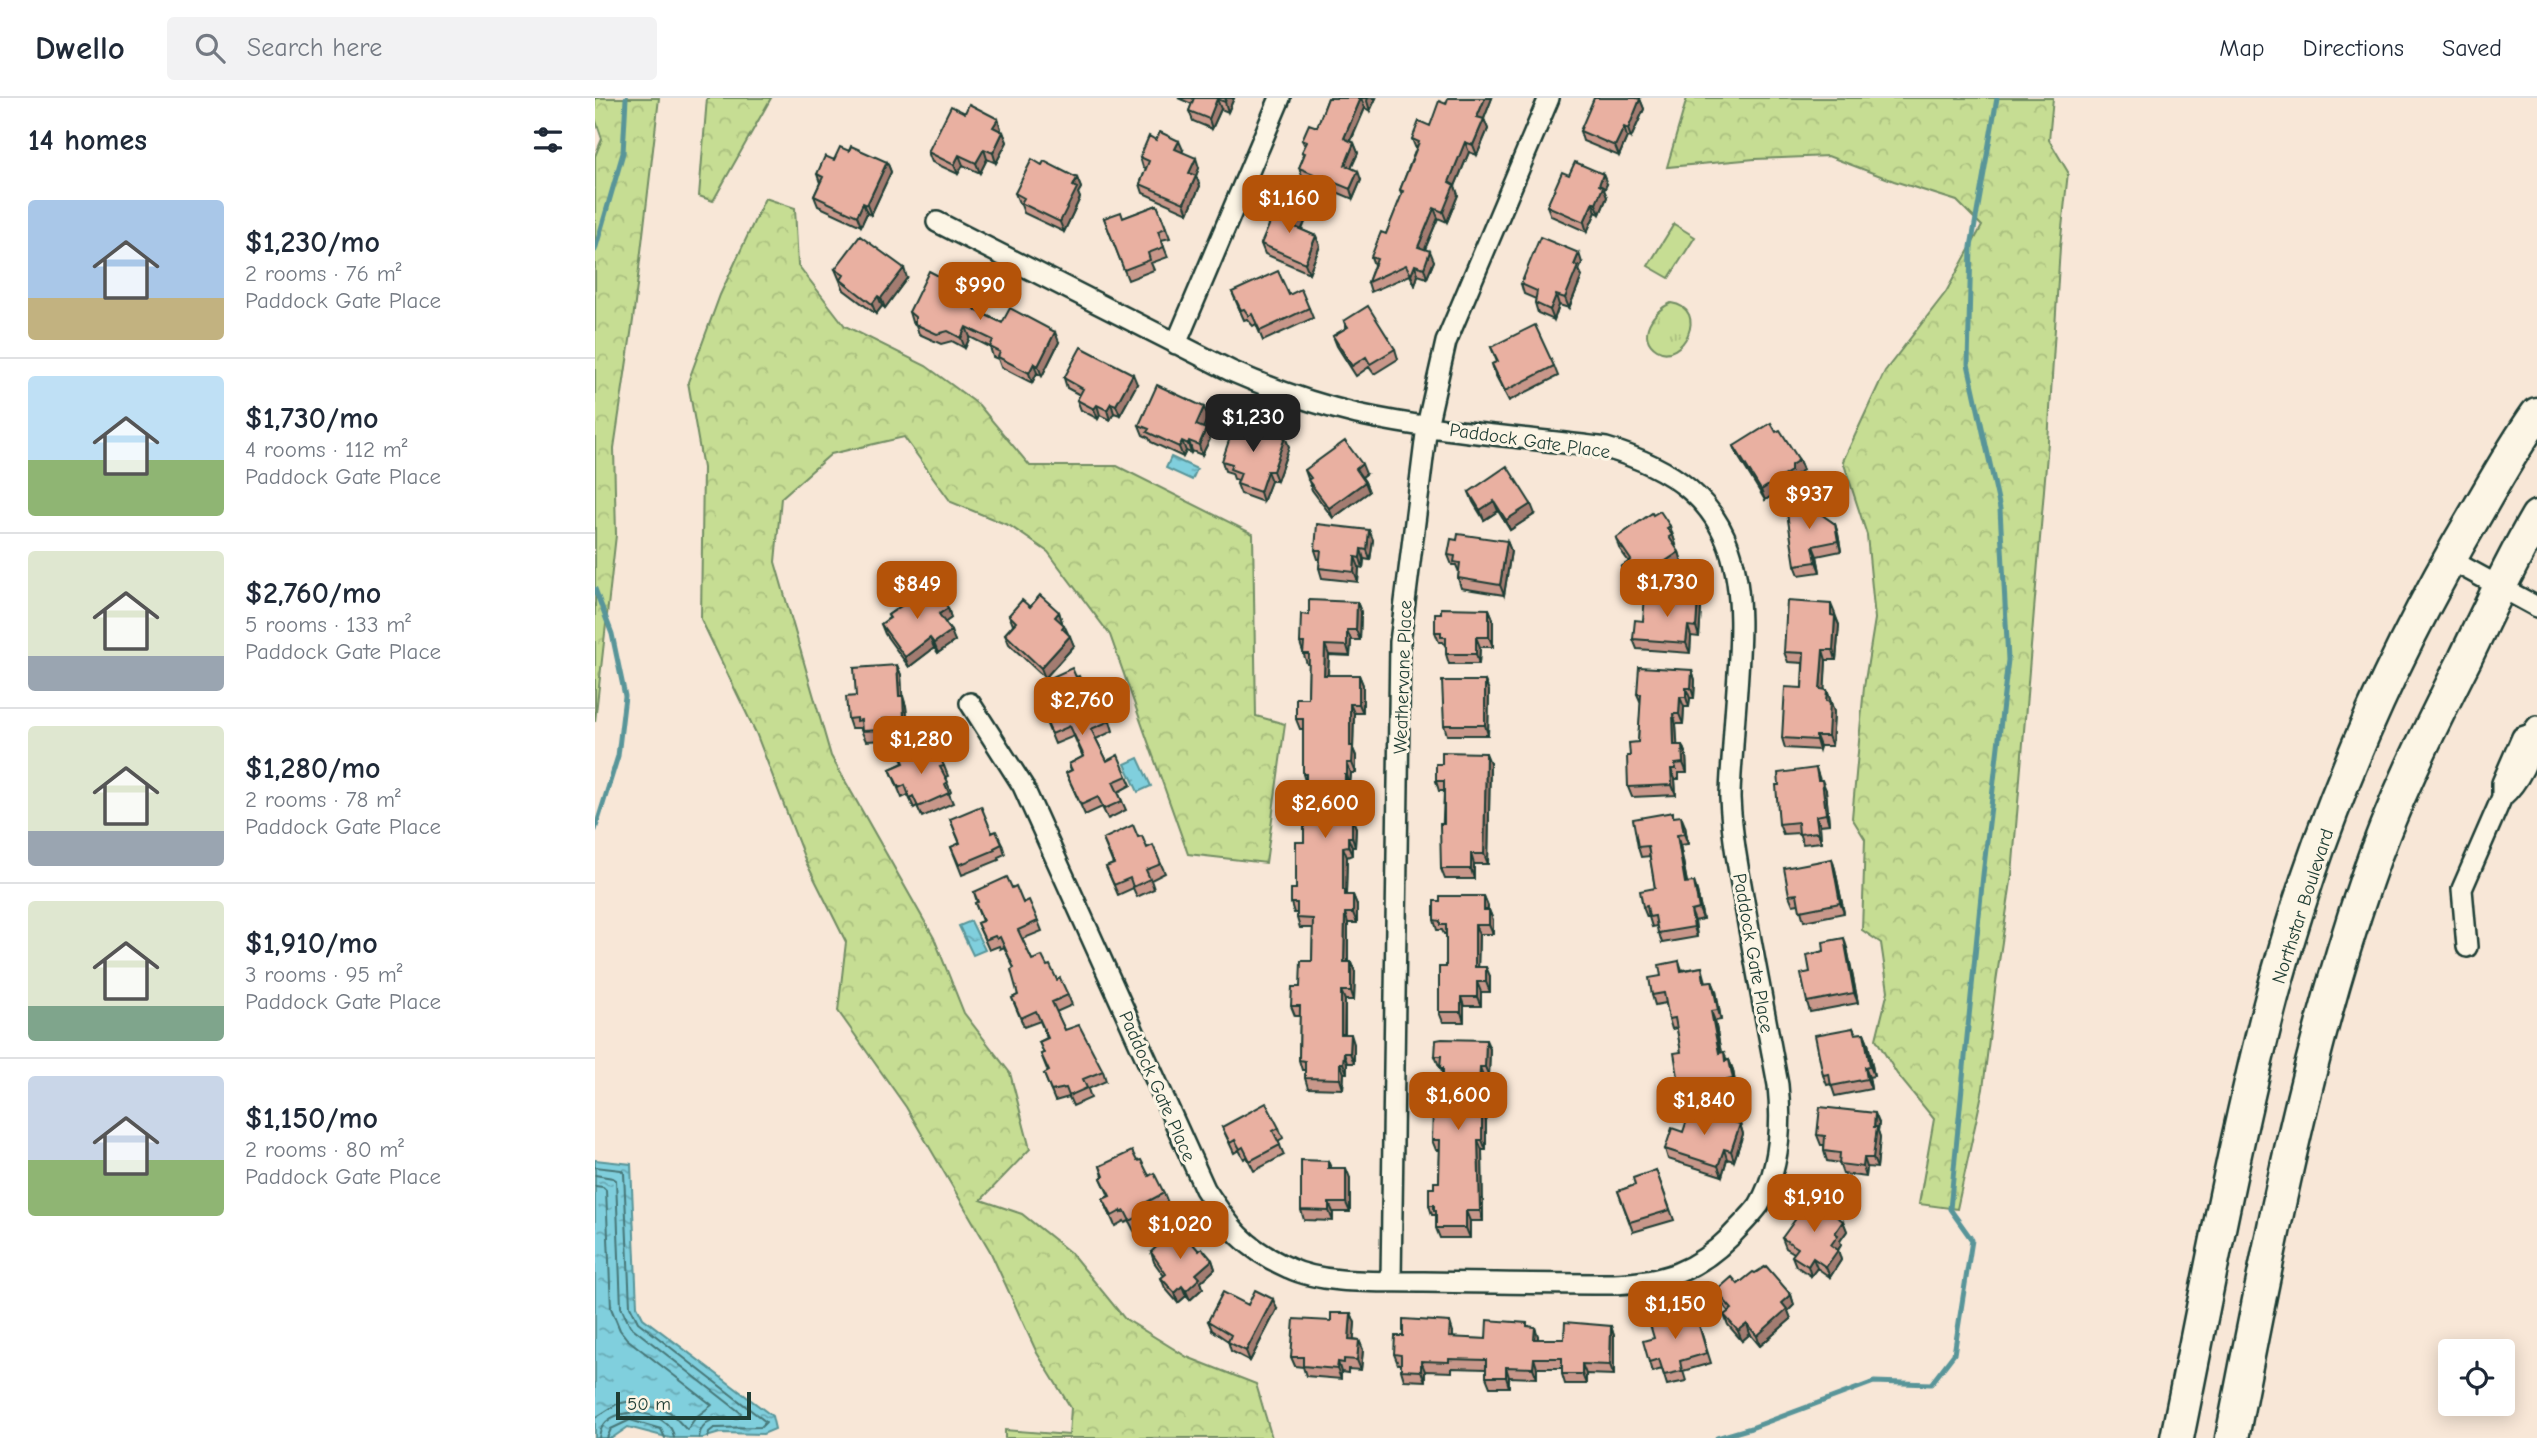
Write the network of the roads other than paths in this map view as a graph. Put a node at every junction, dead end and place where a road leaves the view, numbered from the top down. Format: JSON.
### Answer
{"nodes":[{"id":1,"x":1280,"y":98,"type":"edge"},
{"id":2,"x":1549,"y":98,"type":"edge"},
{"id":3,"x":937,"y":222,"type":"dead end"},
{"id":4,"x":1176,"y":344,"type":"junction"},
{"id":5,"x":2537,"y":414,"type":"edge"},
{"id":6,"x":1427,"y":426,"type":"junction"},
{"id":7,"x":2537,"y":517,"type":"edge"},
{"id":8,"x":2449,"y":559,"type":"junction"},
{"id":9,"x":2500,"y":588,"type":"junction"},
{"id":10,"x":2537,"y":607,"type":"edge"},
{"id":11,"x":971,"y":703,"type":"dead end"},
{"id":12,"x":2534,"y":730,"type":"edge"},
{"id":13,"x":2467,"y":947,"type":"dead end"},
{"id":14,"x":1391,"y":1281,"type":"junction"},
{"id":15,"x":2177,"y":1438,"type":"edge"},
{"id":16,"x":2232,"y":1438,"type":"edge"}],
"edges":[{"from":1,"to":4,"type":"street"},
{"from":2,"to":6,"type":"street","name":"Weathervane Place"},
{"from":3,"to":4,"type":"street","name":"Paddock Gate Place"},
{"from":4,"to":6,"type":"street","name":"Paddock Gate Place"},
{"from":5,"to":8,"type":"main road","name":"Northstar Boulevard"},
{"from":6,"to":14,"type":"street","name":"Weathervane Place"},
{"from":6,"to":14,"type":"street","name":"Paddock Gate Place"},
{"from":7,"to":9,"type":"main road"},
{"from":8,"to":9,"type":"street"},
{"from":8,"to":15,"type":"main road","name":"Northstar Boulevard"},
{"from":9,"to":10,"type":"street"},
{"from":9,"to":16,"type":"main road"},
{"from":11,"to":14,"type":"street","name":"Paddock Gate Place"},
{"from":12,"to":13,"type":"street"}]}
